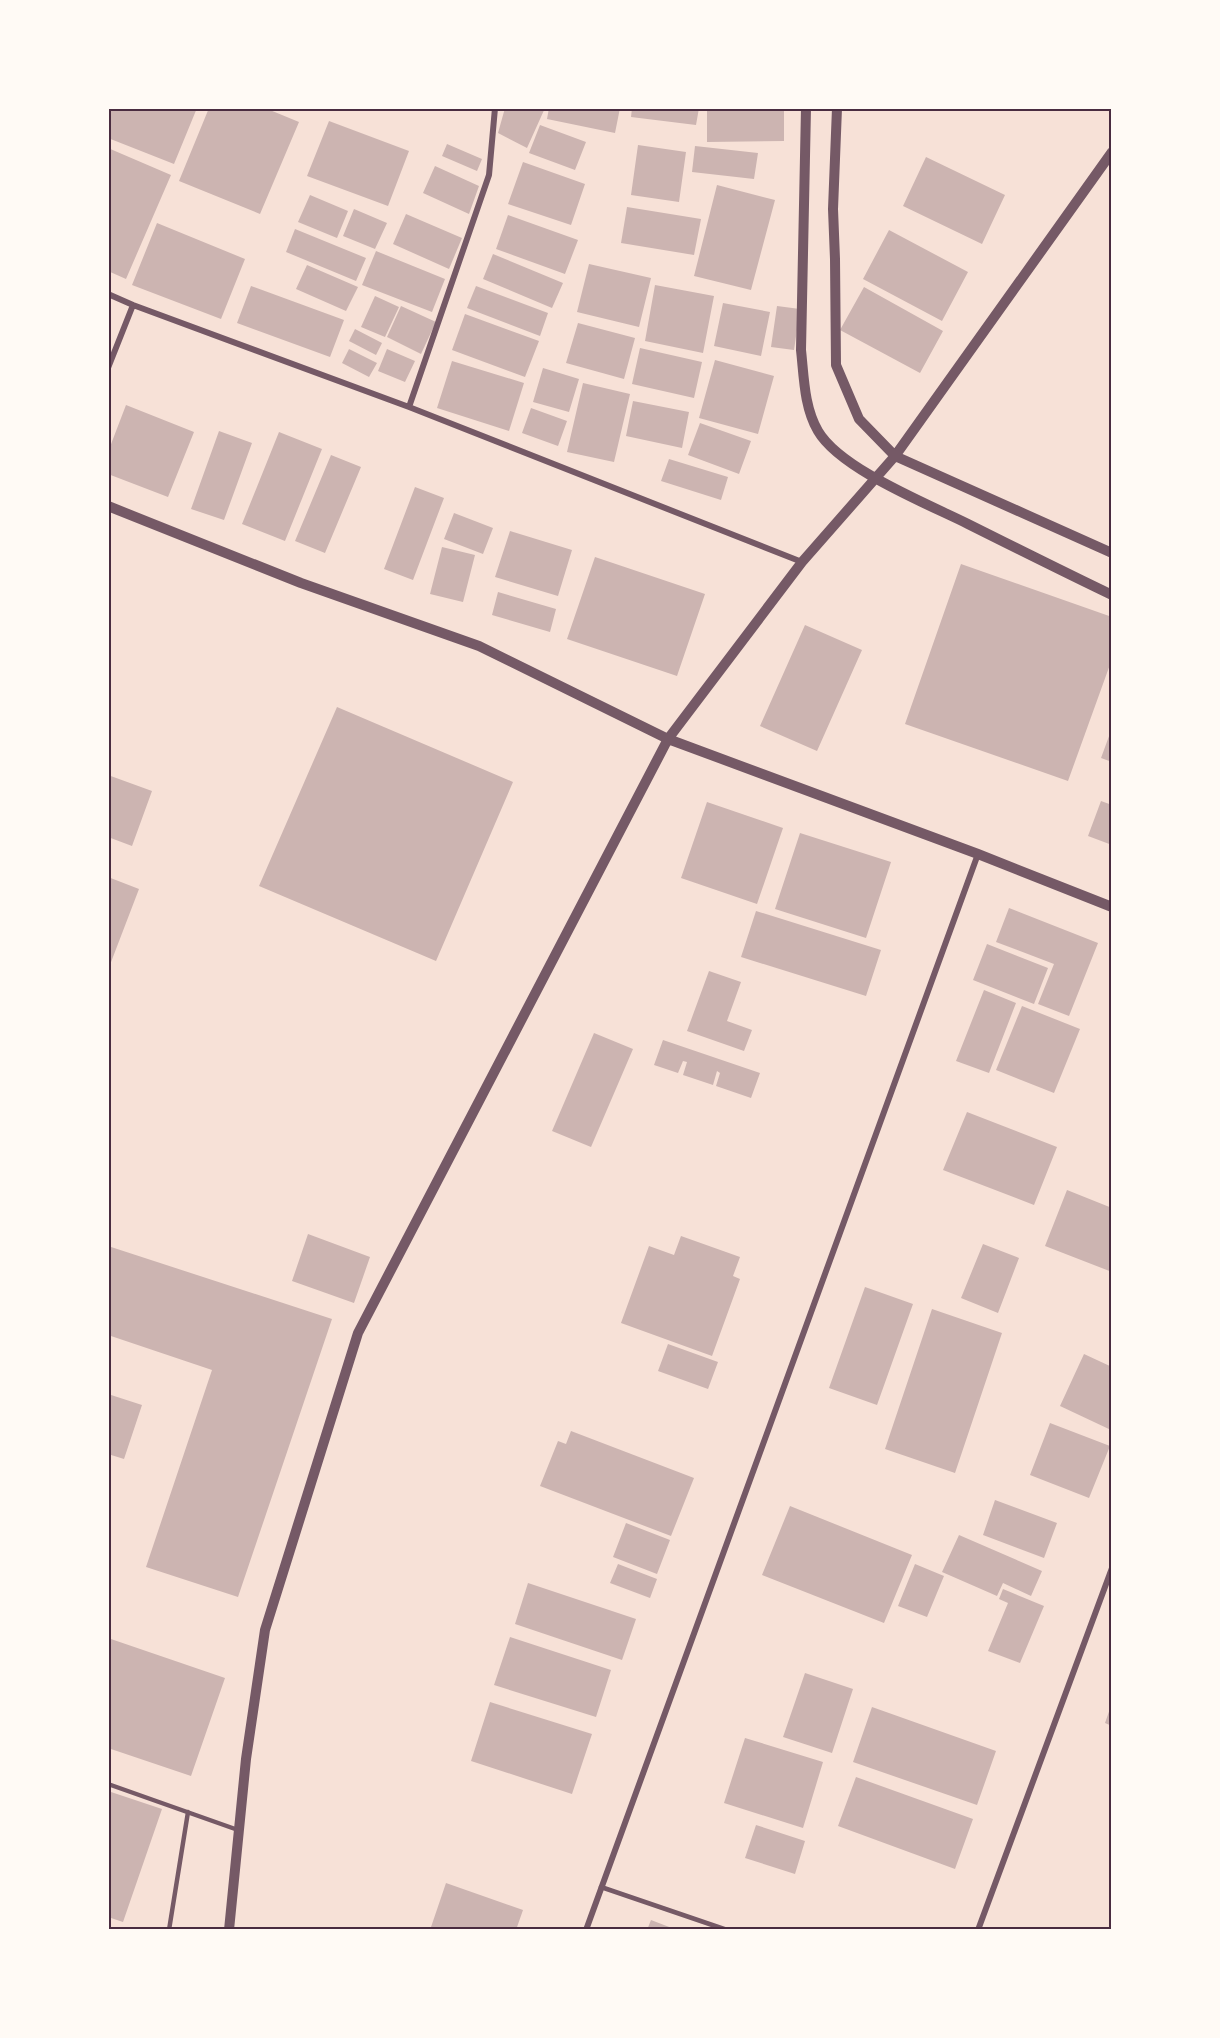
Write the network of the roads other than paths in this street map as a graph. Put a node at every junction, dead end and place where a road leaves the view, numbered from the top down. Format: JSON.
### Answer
{"nodes":[{"id":1,"x":495,"y":108,"type":"edge"},
{"id":2,"x":806,"y":108,"type":"edge"},
{"id":3,"x":837,"y":108,"type":"edge"},
{"id":4,"x":1112,"y":152,"type":"edge"},
{"id":5,"x":108,"y":294,"type":"edge"},
{"id":6,"x":133,"y":305,"type":"junction"},
{"id":7,"x":108,"y":368,"type":"edge"},
{"id":8,"x":409,"y":407,"type":"junction"},
{"id":9,"x":895,"y":456,"type":"junction"},
{"id":10,"x":876,"y":479,"type":"junction"},
{"id":11,"x":108,"y":506,"type":"edge"},
{"id":12,"x":1112,"y":553,"type":"edge"},
{"id":13,"x":802,"y":562,"type":"junction"},
{"id":14,"x":1112,"y":595,"type":"edge"},
{"id":15,"x":668,"y":739,"type":"junction"},
{"id":16,"x":978,"y":854,"type":"junction"},
{"id":17,"x":1112,"y":907,"type":"edge"},
{"id":18,"x":1112,"y":1568,"type":"edge"},
{"id":19,"x":108,"y":1784,"type":"edge"},
{"id":20,"x":188,"y":1812,"type":"junction"},
{"id":21,"x":238,"y":1830,"type":"junction"},
{"id":22,"x":601,"y":1887,"type":"junction"},
{"id":23,"x":169,"y":1930,"type":"edge"},
{"id":24,"x":229,"y":1930,"type":"edge"},
{"id":25,"x":586,"y":1930,"type":"edge"},
{"id":26,"x":727,"y":1930,"type":"edge"},
{"id":27,"x":978,"y":1930,"type":"edge"}],
"edges":[{"from":1,"to":8,"type":"street"},
{"from":2,"to":10,"type":"street"},
{"from":3,"to":9,"type":"street"},
{"from":4,"to":9,"type":"street"},
{"from":5,"to":6,"type":"street"},
{"from":6,"to":7,"type":"street"},
{"from":6,"to":8,"type":"street"},
{"from":8,"to":13,"type":"street"},
{"from":9,"to":10,"type":"street"},
{"from":9,"to":12,"type":"street"},
{"from":10,"to":13,"type":"street"},
{"from":10,"to":14,"type":"street"},
{"from":11,"to":15,"type":"street"},
{"from":13,"to":15,"type":"street"},
{"from":15,"to":16,"type":"street"},
{"from":15,"to":21,"type":"street"},
{"from":16,"to":17,"type":"street"},
{"from":16,"to":22,"type":"street"},
{"from":18,"to":27,"type":"street"},
{"from":19,"to":20,"type":"lane"},
{"from":20,"to":21,"type":"lane"},
{"from":20,"to":23,"type":"lane"},
{"from":21,"to":24,"type":"street"},
{"from":22,"to":25,"type":"street"},
{"from":22,"to":26,"type":"lane"}]}
